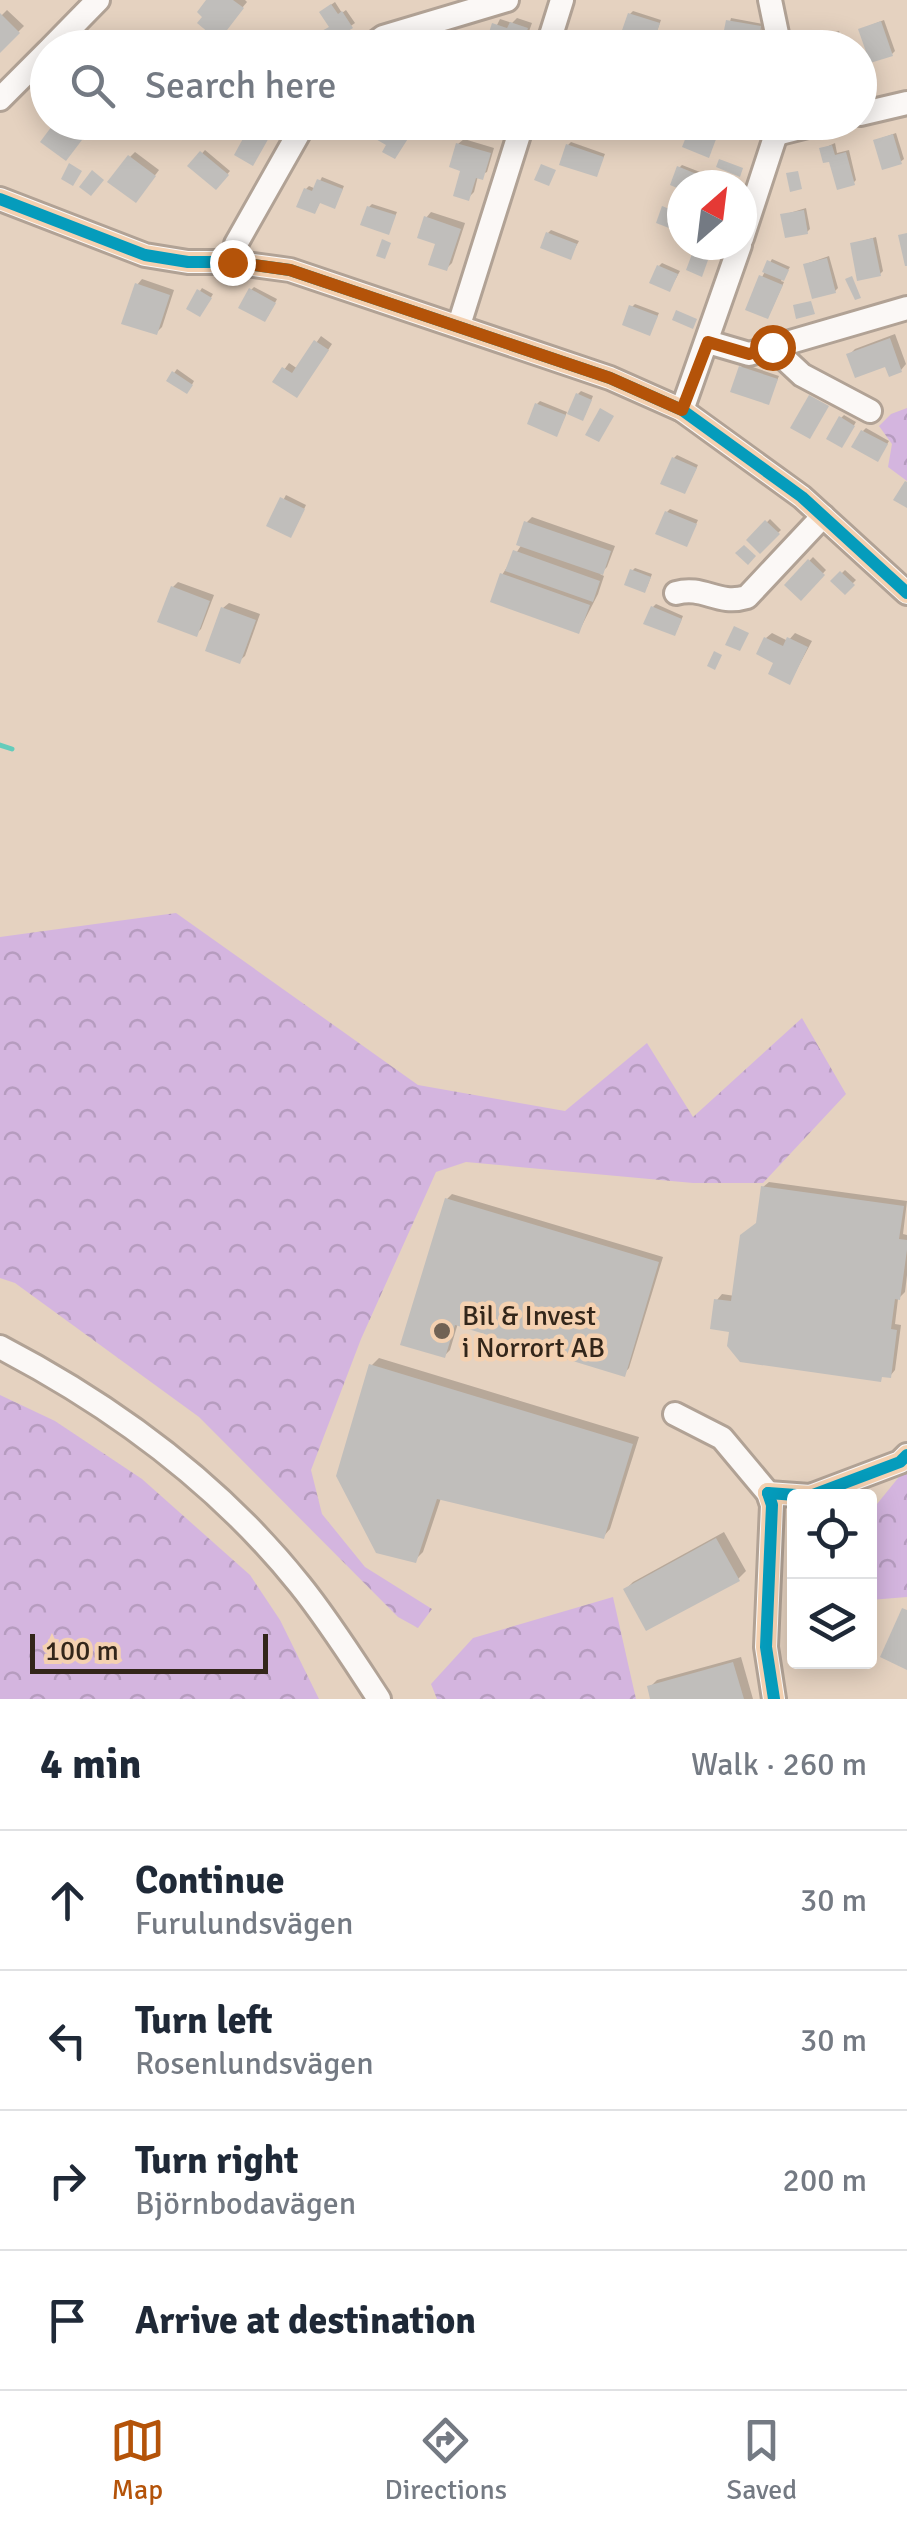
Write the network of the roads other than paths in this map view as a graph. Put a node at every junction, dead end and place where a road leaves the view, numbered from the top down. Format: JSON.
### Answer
{"nodes":[{"id":1,"x":98,"y":0,"type":"edge"},
{"id":2,"x":508,"y":0,"type":"edge"},
{"id":3,"x":562,"y":0,"type":"edge"},
{"id":4,"x":770,"y":0,"type":"edge"},
{"id":5,"x":68,"y":30,"type":"edge"},
{"id":6,"x":406,"y":30,"type":"edge"},
{"id":7,"x":553,"y":30,"type":"edge"},
{"id":8,"x":776,"y":30,"type":"edge"},
{"id":9,"x":30,"y":68,"type":"edge"},
{"id":10,"x":0,"y":99,"type":"edge"},
{"id":11,"x":907,"y":103,"type":"edge"},
{"id":12,"x":877,"y":110,"type":"edge"},
{"id":13,"x":295,"y":140,"type":"edge"},
{"id":14,"x":518,"y":140,"type":"edge"},
{"id":15,"x":772,"y":140,"type":"edge"},
{"id":16,"x":757,"y":189,"type":"edge"},
{"id":17,"x":0,"y":199,"type":"edge"},
{"id":18,"x":735,"y":260,"type":"edge"},
{"id":19,"x":232,"y":262,"type":"junction"},
{"id":20,"x":907,"y":308,"type":"edge"},
{"id":21,"x":459,"y":326,"type":"junction"},
{"id":22,"x":708,"y":342,"type":"junction"},
{"id":23,"x":772,"y":347,"type":"junction"},
{"id":24,"x":682,"y":410,"type":"junction"},
{"id":25,"x":870,"y":412,"type":"dead end"},
{"id":26,"x":822,"y":516,"type":"junction"},
{"id":27,"x":676,"y":593,"type":"dead end"},
{"id":28,"x":907,"y":593,"type":"edge"},
{"id":29,"x":0,"y":1348,"type":"edge"},
{"id":30,"x":675,"y":1414,"type":"dead end"},
{"id":31,"x":907,"y":1455,"type":"edge"},
{"id":32,"x":768,"y":1493,"type":"junction"},
{"id":33,"x":379,"y":1699,"type":"edge"},
{"id":34,"x":774,"y":1699,"type":"edge"}],
"edges":[{"from":1,"to":5,"type":"street"},
{"from":2,"to":6,"type":"street"},
{"from":3,"to":7,"type":"street"},
{"from":4,"to":8,"type":"street"},
{"from":9,"to":10,"type":"street"},
{"from":11,"to":12,"type":"street"},
{"from":13,"to":19,"type":"street"},
{"from":14,"to":21,"type":"street"},
{"from":15,"to":16,"type":"street"},
{"from":17,"to":19,"type":"street"},
{"from":18,"to":22,"type":"street"},
{"from":19,"to":21,"type":"street"},
{"from":20,"to":23,"type":"street"},
{"from":21,"to":24,"type":"street"},
{"from":22,"to":23,"type":"street"},
{"from":22,"to":24,"type":"street"},
{"from":23,"to":25,"type":"street"},
{"from":24,"to":26,"type":"street"},
{"from":26,"to":27,"type":"street"},
{"from":26,"to":28,"type":"street"},
{"from":29,"to":33,"type":"street"},
{"from":30,"to":32,"type":"street"},
{"from":31,"to":32,"type":"street"},
{"from":32,"to":34,"type":"street"}]}
